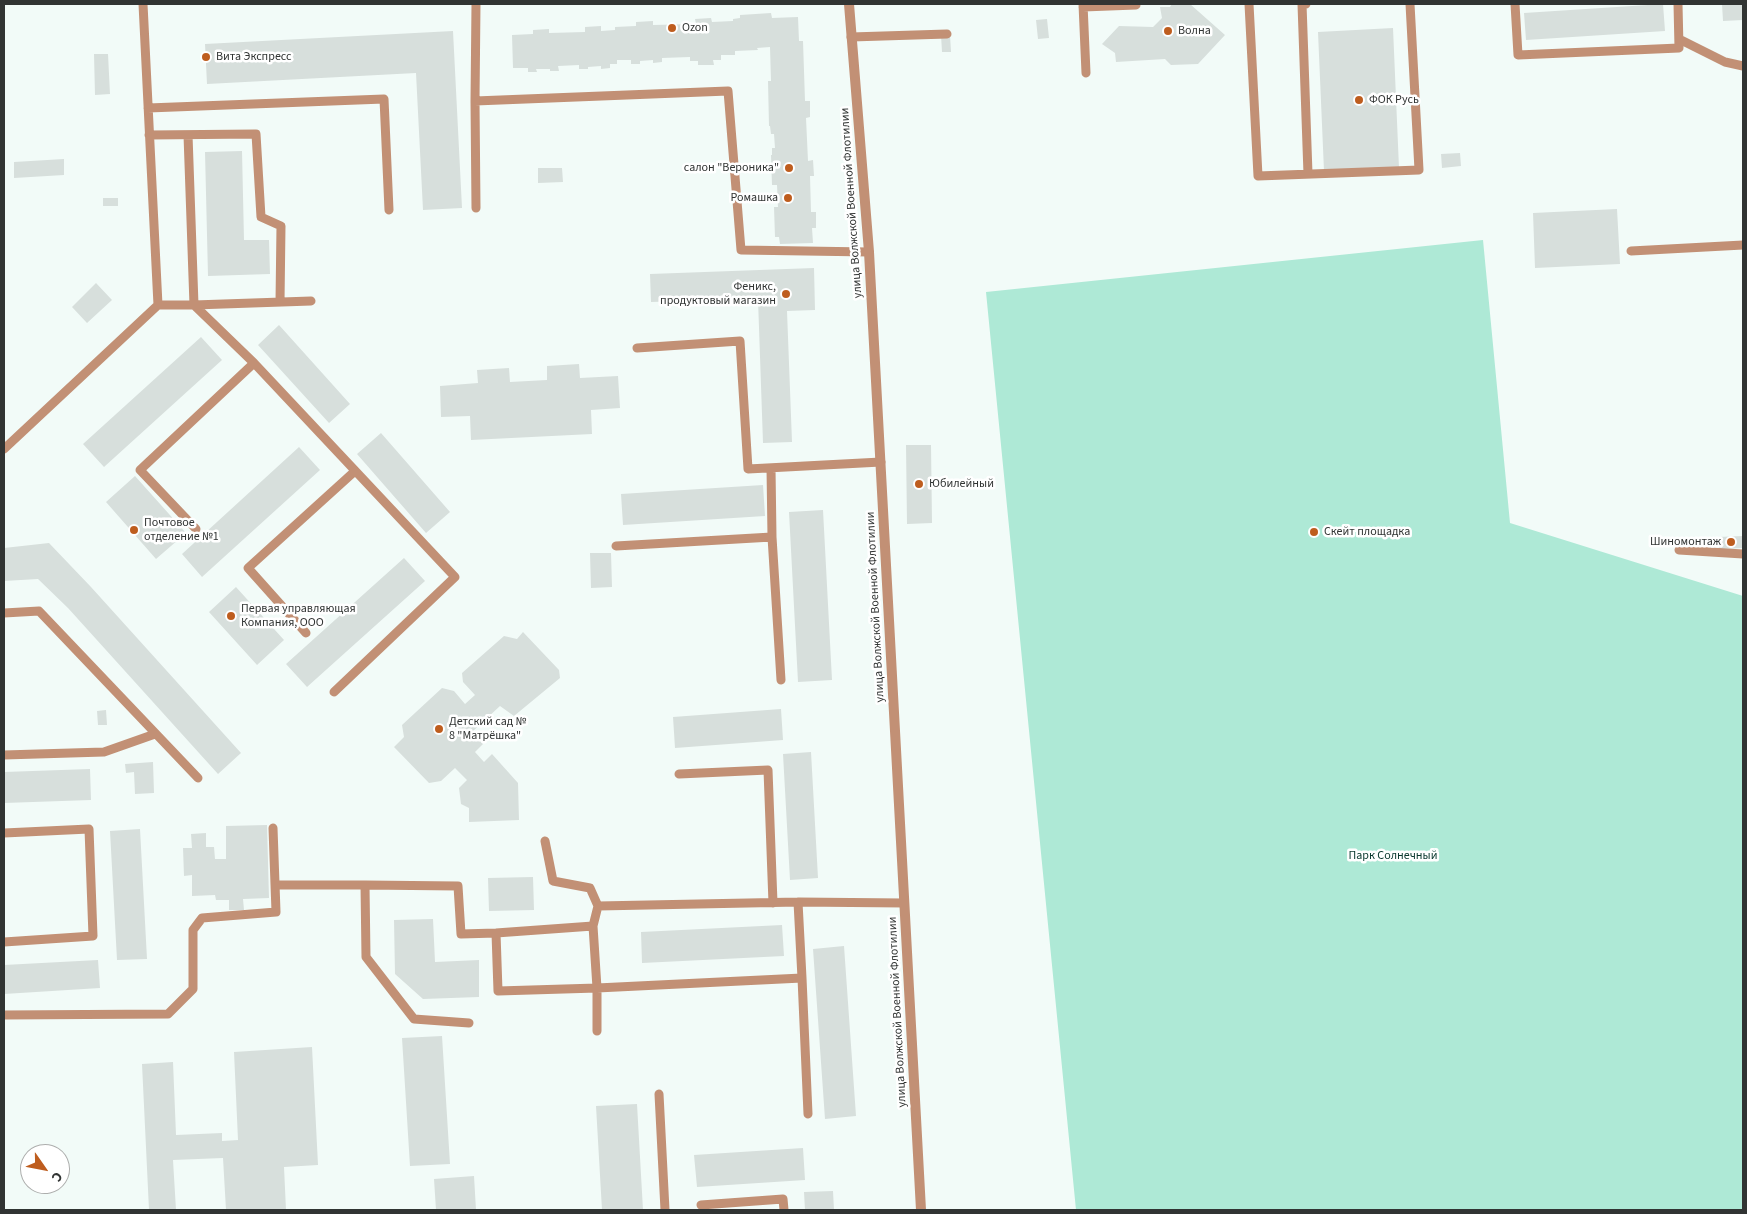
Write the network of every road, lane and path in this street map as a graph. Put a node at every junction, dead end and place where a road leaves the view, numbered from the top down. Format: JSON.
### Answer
{"nodes":[{"id":1,"x":143,"y":4,"type":"edge"},
{"id":2,"x":476,"y":4,"type":"edge"},
{"id":3,"x":849,"y":4,"type":"edge"},
{"id":4,"x":1249,"y":4,"type":"edge"},
{"id":5,"x":1306,"y":4,"type":"edge"},
{"id":6,"x":1410,"y":4,"type":"edge"},
{"id":7,"x":1515,"y":4,"type":"edge"},
{"id":8,"x":1678,"y":4,"type":"edge"},
{"id":9,"x":1083,"y":5,"type":"edge"},
{"id":10,"x":1136,"y":5,"type":"edge"},
{"id":11,"x":947,"y":34,"type":"dead end"},
{"id":12,"x":851,"y":37,"type":"junction"},
{"id":13,"x":1679,"y":39,"type":"junction"},
{"id":14,"x":1743,"y":66,"type":"edge"},
{"id":15,"x":1086,"y":74,"type":"dead end"},
{"id":16,"x":475,"y":101,"type":"junction"},
{"id":17,"x":148,"y":108,"type":"junction"},
{"id":18,"x":149,"y":135,"type":"junction"},
{"id":19,"x":188,"y":135,"type":"junction"},
{"id":20,"x":1308,"y":174,"type":"junction"},
{"id":21,"x":476,"y":208,"type":"dead end"},
{"id":22,"x":389,"y":210,"type":"dead end"},
{"id":23,"x":1743,"y":245,"type":"edge"},
{"id":24,"x":869,"y":252,"type":"junction"},
{"id":25,"x":1631,"y":252,"type":"dead end"},
{"id":26,"x":311,"y":301,"type":"dead end"},
{"id":27,"x":280,"y":302,"type":"junction"},
{"id":28,"x":158,"y":305,"type":"junction"},
{"id":29,"x":194,"y":305,"type":"junction"},
{"id":30,"x":637,"y":348,"type":"dead end"},
{"id":31,"x":254,"y":363,"type":"junction"},
{"id":32,"x":4,"y":449,"type":"edge"},
{"id":33,"x":881,"y":462,"type":"junction"},
{"id":34,"x":771,"y":468,"type":"junction"},
{"id":35,"x":355,"y":471,"type":"junction"},
{"id":36,"x":196,"y":529,"type":"dead end"},
{"id":37,"x":772,"y":537,"type":"junction"},
{"id":38,"x":616,"y":546,"type":"dead end"},
{"id":39,"x":1680,"y":550,"type":"dead end"},
{"id":40,"x":1743,"y":554,"type":"edge"},
{"id":41,"x":4,"y":613,"type":"edge"},
{"id":42,"x":306,"y":633,"type":"dead end"},
{"id":43,"x":781,"y":680,"type":"dead end"},
{"id":44,"x":334,"y":692,"type":"dead end"},
{"id":45,"x":155,"y":734,"type":"junction"},
{"id":46,"x":4,"y":755,"type":"edge"},
{"id":47,"x":679,"y":774,"type":"dead end"},
{"id":48,"x":198,"y":778,"type":"dead end"},
{"id":49,"x":273,"y":828,"type":"dead end"},
{"id":50,"x":4,"y":833,"type":"edge"},
{"id":51,"x":544,"y":841,"type":"dead end"},
{"id":52,"x":275,"y":885,"type":"junction"},
{"id":53,"x":365,"y":886,"type":"junction"},
{"id":54,"x":798,"y":902,"type":"junction"},
{"id":55,"x":773,"y":903,"type":"junction"},
{"id":56,"x":904,"y":903,"type":"junction"},
{"id":57,"x":598,"y":906,"type":"junction"},
{"id":58,"x":593,"y":926,"type":"junction"},
{"id":59,"x":496,"y":933,"type":"junction"},
{"id":60,"x":4,"y":942,"type":"edge"},
{"id":61,"x":802,"y":978,"type":"junction"},
{"id":62,"x":597,"y":988,"type":"junction"},
{"id":63,"x":4,"y":1014,"type":"edge"},
{"id":64,"x":469,"y":1023,"type":"dead end"},
{"id":65,"x":597,"y":1031,"type":"dead end"},
{"id":66,"x":659,"y":1094,"type":"dead end"},
{"id":67,"x":808,"y":1114,"type":"dead end"},
{"id":68,"x":700,"y":1205,"type":"dead end"},
{"id":69,"x":666,"y":1210,"type":"edge"},
{"id":70,"x":784,"y":1210,"type":"edge"},
{"id":71,"x":921,"y":1210,"type":"edge"}],
"edges":[{"from":1,"to":17,"type":"lane"},
{"from":2,"to":16,"type":"lane"},
{"from":3,"to":12,"type":"street","name":"улица Волжской Военной Флотилии"},
{"from":4,"to":20,"type":"lane"},
{"from":5,"to":20,"type":"lane"},
{"from":6,"to":20,"type":"lane"},
{"from":7,"to":13,"type":"lane"},
{"from":8,"to":13,"type":"lane"},
{"from":9,"to":10,"type":"lane"},
{"from":9,"to":15,"type":"lane"},
{"from":11,"to":12,"type":"lane"},
{"from":12,"to":24,"type":"street","name":"улица Волжской Военной Флотилии"},
{"from":13,"to":14,"type":"lane"},
{"from":16,"to":21,"type":"lane"},
{"from":16,"to":24,"type":"lane"},
{"from":17,"to":18,"type":"lane"},
{"from":17,"to":22,"type":"lane"},
{"from":18,"to":19,"type":"lane"},
{"from":18,"to":28,"type":"lane"},
{"from":19,"to":27,"type":"lane"},
{"from":19,"to":29,"type":"lane"},
{"from":23,"to":25,"type":"lane"},
{"from":24,"to":33,"type":"street","name":"улица Волжской Военной Флотилии"},
{"from":26,"to":27,"type":"lane"},
{"from":27,"to":29,"type":"lane"},
{"from":28,"to":29,"type":"lane"},
{"from":28,"to":32,"type":"lane"},
{"from":29,"to":31,"type":"lane"},
{"from":30,"to":34,"type":"lane"},
{"from":31,"to":35,"type":"lane"},
{"from":31,"to":36,"type":"lane"},
{"from":33,"to":34,"type":"lane"},
{"from":33,"to":56,"type":"street","name":"улица Волжской Военной Флотилии"},
{"from":34,"to":37,"type":"lane"},
{"from":35,"to":42,"type":"lane"},
{"from":35,"to":44,"type":"lane"},
{"from":37,"to":38,"type":"lane"},
{"from":37,"to":43,"type":"lane"},
{"from":39,"to":40,"type":"lane"},
{"from":41,"to":45,"type":"lane"},
{"from":45,"to":46,"type":"lane"},
{"from":45,"to":48,"type":"lane"},
{"from":47,"to":55,"type":"lane"},
{"from":49,"to":52,"type":"lane"},
{"from":50,"to":60,"type":"lane"},
{"from":51,"to":57,"type":"lane"},
{"from":52,"to":53,"type":"lane"},
{"from":52,"to":63,"type":"lane"},
{"from":53,"to":59,"type":"lane"},
{"from":53,"to":64,"type":"lane"},
{"from":54,"to":55,"type":"lane"},
{"from":54,"to":56,"type":"lane"},
{"from":54,"to":61,"type":"lane"},
{"from":55,"to":57,"type":"lane"},
{"from":56,"to":71,"type":"street","name":"улица Волжской Военной Флотилии"},
{"from":57,"to":58,"type":"lane"},
{"from":58,"to":59,"type":"lane"},
{"from":58,"to":62,"type":"lane"},
{"from":59,"to":62,"type":"lane"},
{"from":61,"to":62,"type":"lane"},
{"from":61,"to":67,"type":"lane"},
{"from":62,"to":65,"type":"lane"},
{"from":66,"to":69,"type":"lane"},
{"from":68,"to":70,"type":"lane"}]}
